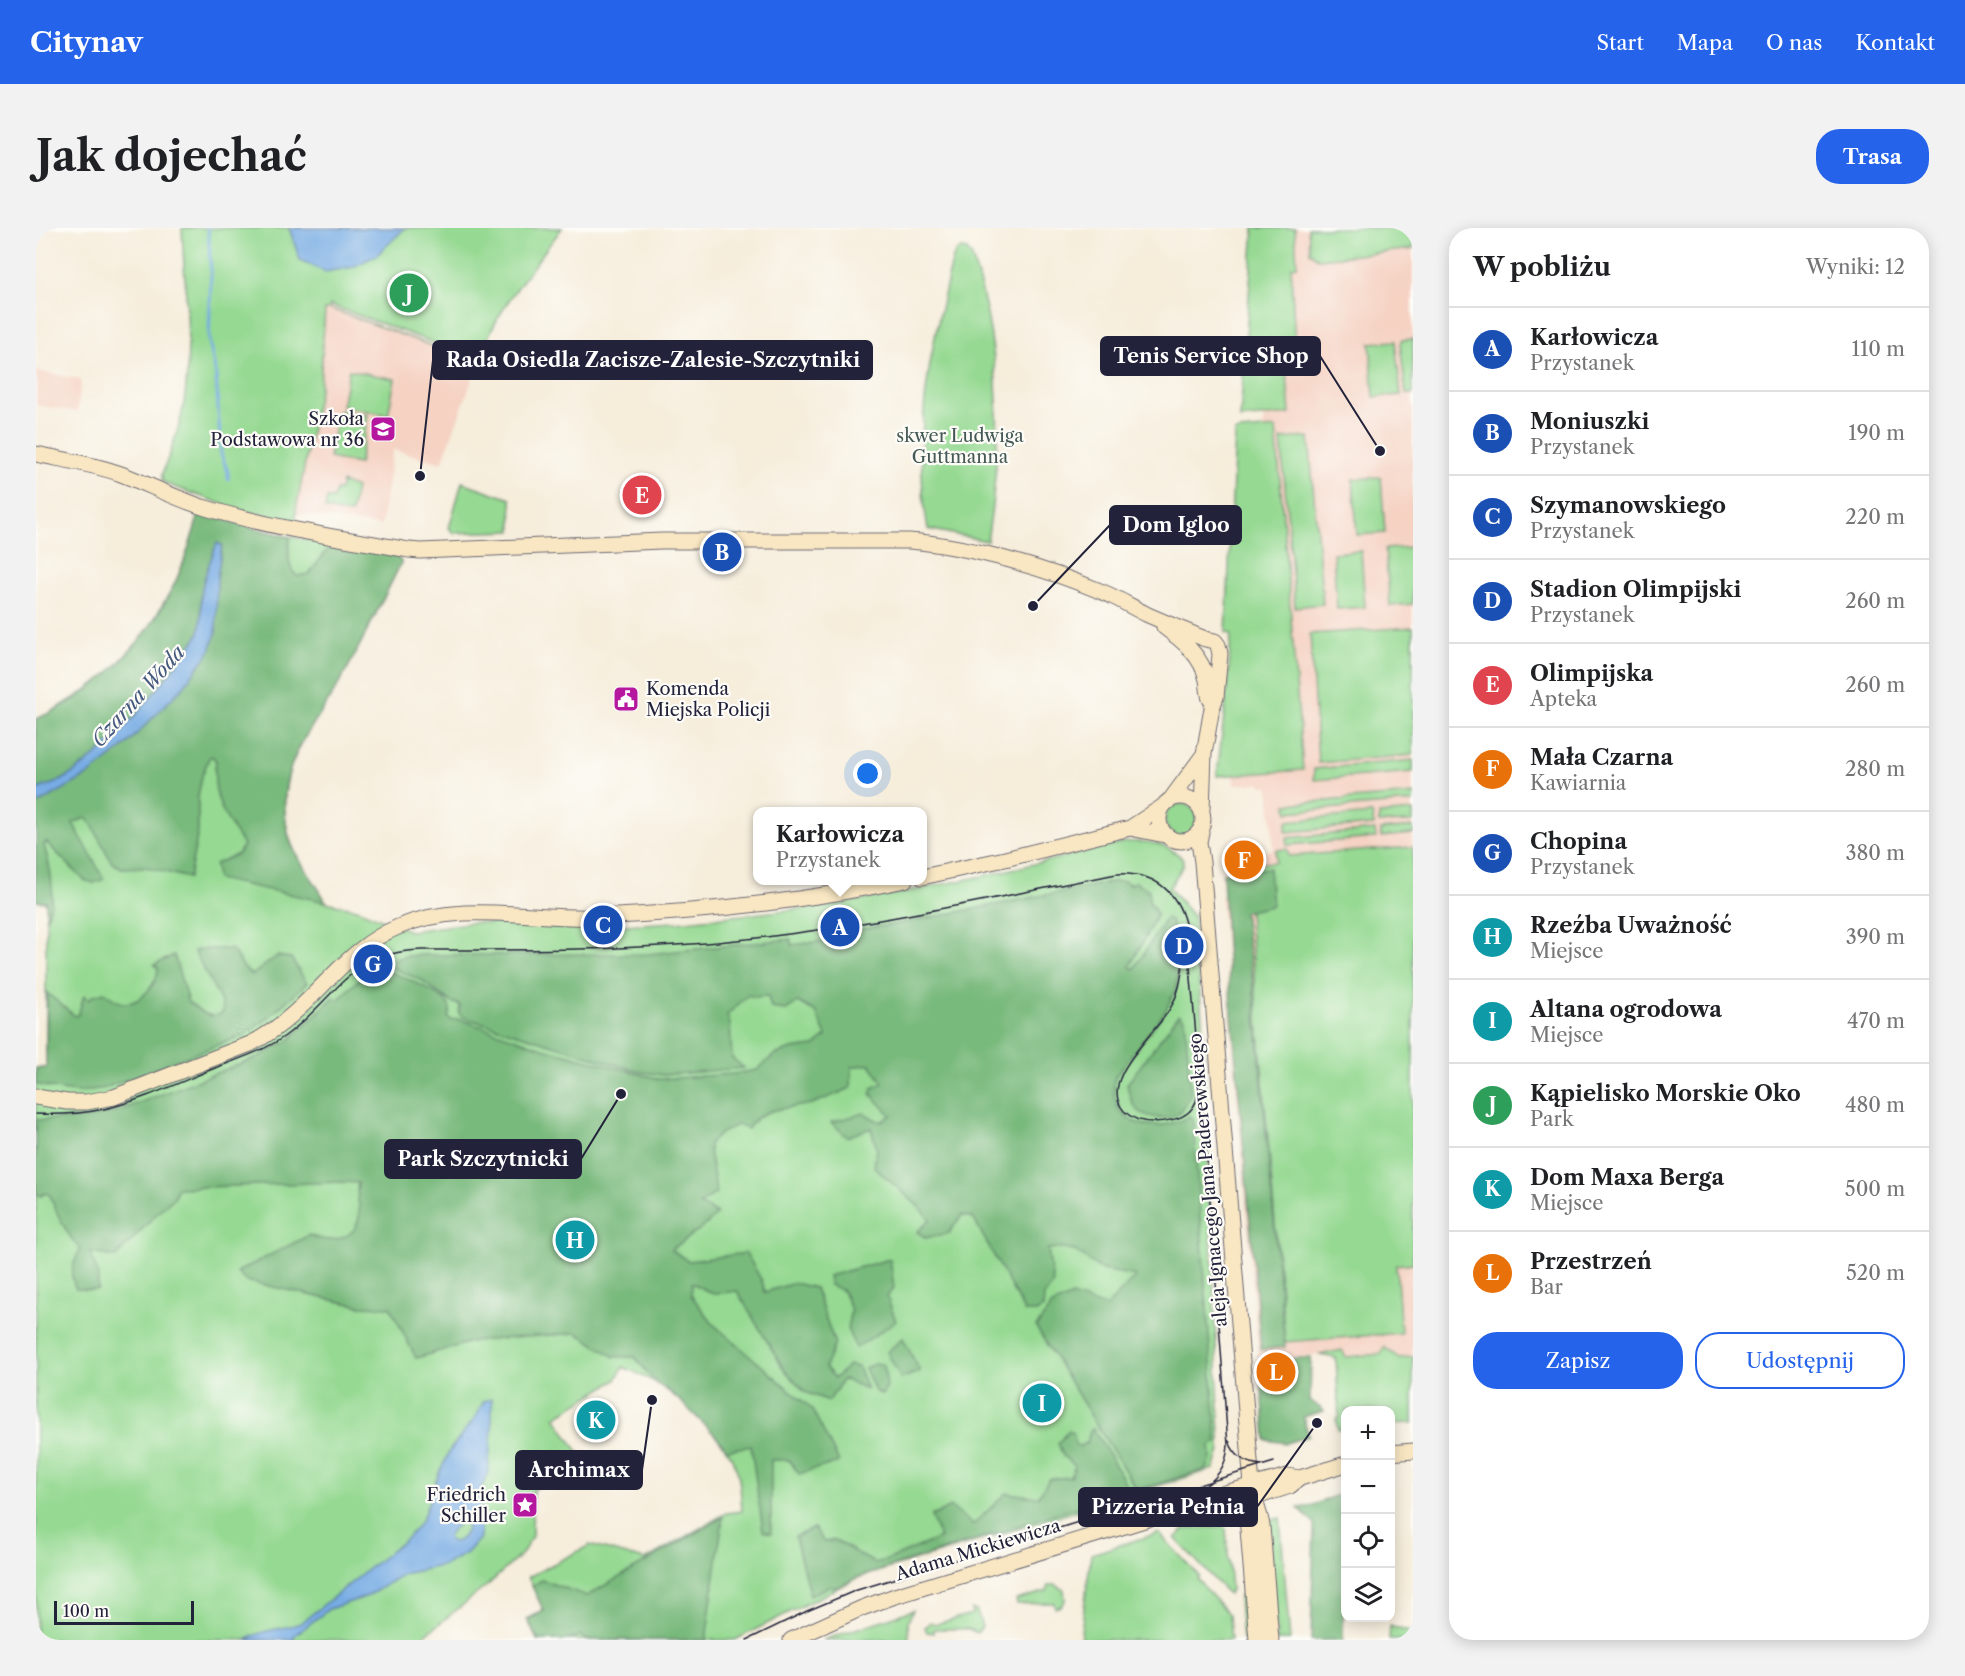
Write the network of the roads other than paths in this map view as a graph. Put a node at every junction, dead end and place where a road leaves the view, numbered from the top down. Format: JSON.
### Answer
{"nodes":[{"id":1,"x":36,"y":454,"type":"edge"},
{"id":2,"x":1144,"y":613,"type":"junction"},
{"id":3,"x":1205,"y":639,"type":"junction"},
{"id":4,"x":1198,"y":658,"type":"junction"},
{"id":5,"x":1219,"y":660,"type":"junction"},
{"id":6,"x":1212,"y":708,"type":"junction"},
{"id":7,"x":1204,"y":753,"type":"junction"},
{"id":8,"x":1171,"y":799,"type":"junction"},
{"id":9,"x":1202,"y":810,"type":"junction"},
{"id":10,"x":1130,"y":828,"type":"junction"},
{"id":11,"x":1201,"y":832,"type":"junction"},
{"id":12,"x":1170,"y":838,"type":"junction"},
{"id":13,"x":1202,"y":872,"type":"junction"},
{"id":14,"x":927,"y":876,"type":"edge"},
{"id":15,"x":883,"y":885,"type":"edge"},
{"id":16,"x":36,"y":1097,"type":"edge"},
{"id":17,"x":1413,"y":1451,"type":"edge"},
{"id":18,"x":1395,"y":1453,"type":"edge"},
{"id":19,"x":1341,"y":1466,"type":"edge"},
{"id":20,"x":1252,"y":1492,"type":"junction"},
{"id":21,"x":791,"y":1640,"type":"edge"},
{"id":22,"x":1257,"y":1640,"type":"edge"},
{"id":23,"x":1271,"y":1640,"type":"edge"}],
"edges":[{"from":1,"to":2,"type":"street"},
{"from":2,"to":3,"type":"street"},
{"from":2,"to":4,"type":"street"},
{"from":3,"to":4,"type":"street"},
{"from":3,"to":5,"type":"street"},
{"from":4,"to":5,"type":"street"},
{"from":4,"to":6,"type":"street"},
{"from":5,"to":6,"type":"street"},
{"from":6,"to":7,"type":"street"},
{"from":7,"to":8,"type":"street"},
{"from":7,"to":9,"type":"street"},
{"from":8,"to":9,"type":"street"},
{"from":8,"to":10,"type":"street"},
{"from":8,"to":12,"type":"street"},
{"from":9,"to":11,"type":"street"},
{"from":10,"to":12,"type":"street"},
{"from":10,"to":14,"type":"street"},
{"from":11,"to":12,"type":"street"},
{"from":11,"to":13,"type":"street","name":"aleja Ignacego Jana Paderewskiego"},
{"from":12,"to":13,"type":"street"},
{"from":13,"to":20,"type":"street","name":"aleja Ignacego Jana Paderewskiego"},
{"from":15,"to":16,"type":"street"},
{"from":17,"to":18,"type":"street"},
{"from":19,"to":20,"type":"street","name":"Adama Mickiewicza"},
{"from":20,"to":21,"type":"street","name":"Adama Mickiewicza"},
{"from":20,"to":22,"type":"street"},
{"from":20,"to":23,"type":"street"}]}
